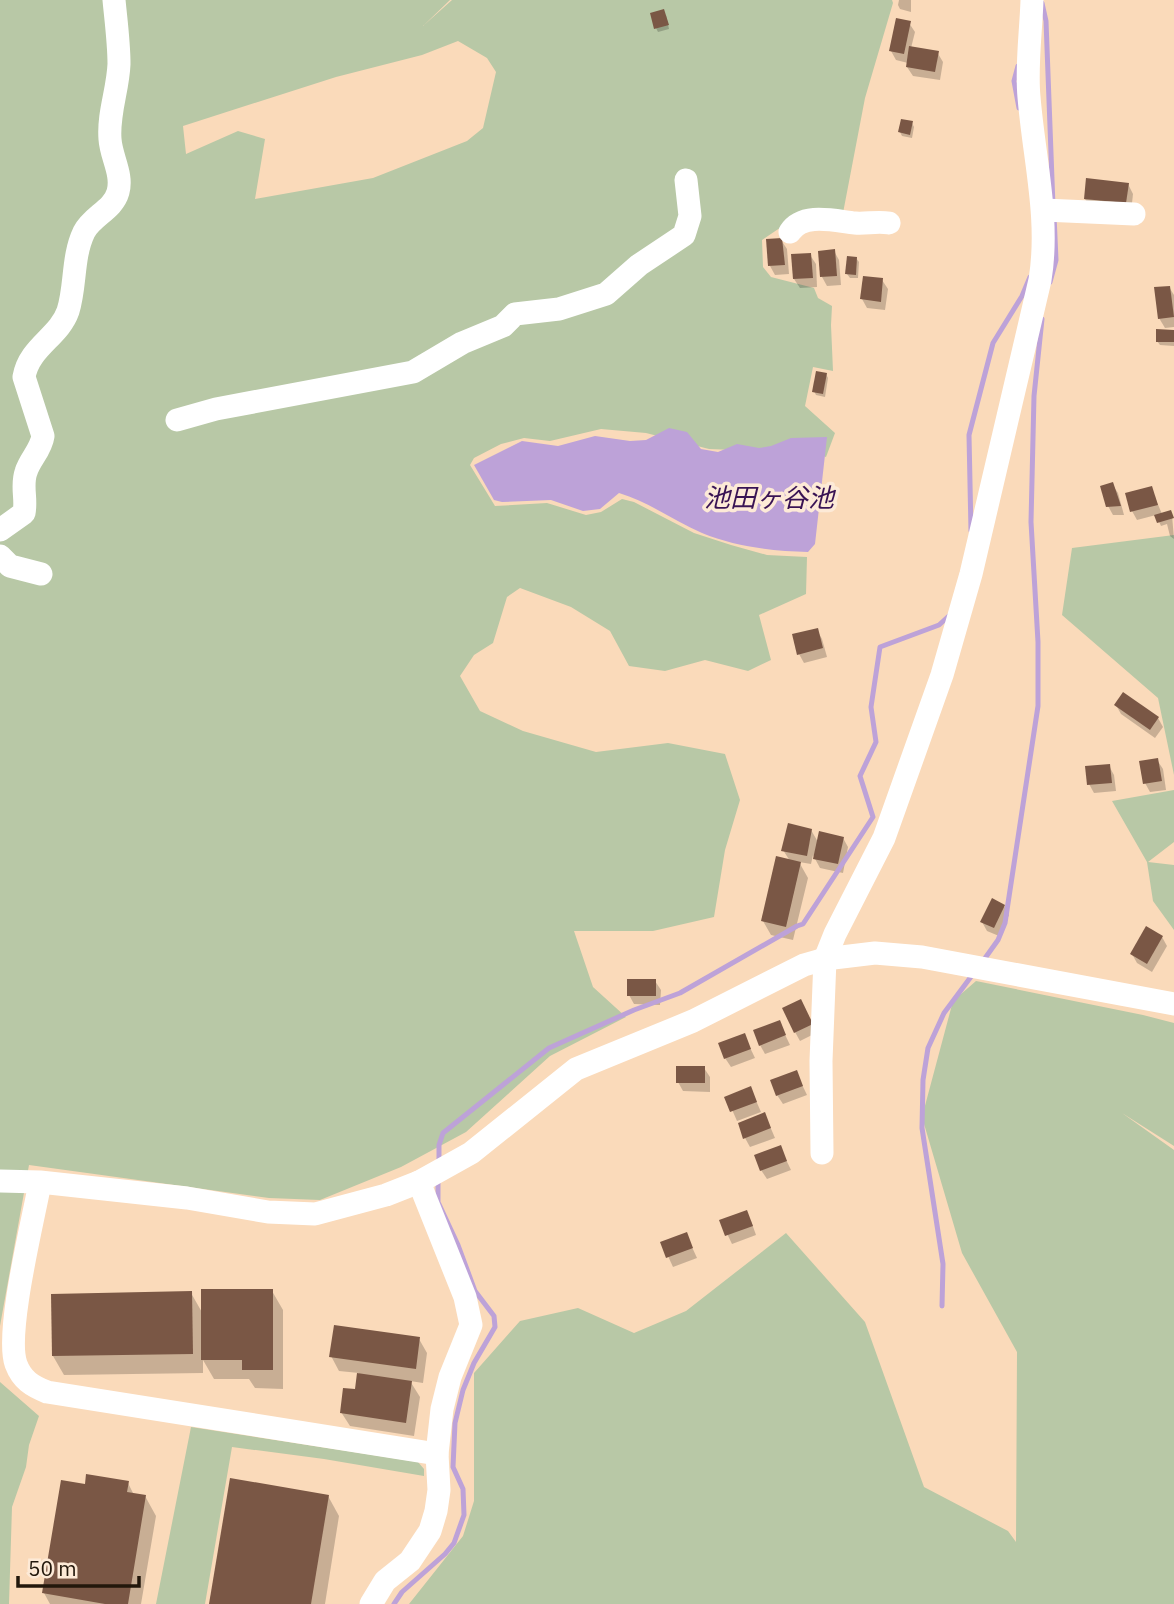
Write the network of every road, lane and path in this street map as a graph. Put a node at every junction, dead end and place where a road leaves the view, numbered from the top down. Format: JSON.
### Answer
{"nodes":[{"id":1,"x":114,"y":0,"type":"edge"},
{"id":2,"x":1032,"y":0,"type":"edge"},
{"id":3,"x":686,"y":180,"type":"dead end"},
{"id":4,"x":1044,"y":210,"type":"junction"},
{"id":5,"x":1134,"y":214,"type":"dead end"},
{"id":6,"x":889,"y":223,"type":"dead end"},
{"id":7,"x":790,"y":232,"type":"dead end"},
{"id":8,"x":177,"y":421,"type":"dead end"},
{"id":9,"x":0,"y":530,"type":"edge"},
{"id":10,"x":0,"y":556,"type":"edge"},
{"id":11,"x":41,"y":574,"type":"dead end"},
{"id":12,"x":825,"y":959,"type":"junction"},
{"id":13,"x":1174,"y":1004,"type":"edge"},
{"id":14,"x":822,"y":1153,"type":"dead end"},
{"id":15,"x":0,"y":1181,"type":"edge"},
{"id":16,"x":419,"y":1182,"type":"junction"},
{"id":17,"x":40,"y":1183,"type":"junction"},
{"id":18,"x":437,"y":1454,"type":"junction"},
{"id":19,"x":371,"y":1604,"type":"edge"}],
"edges":[{"from":1,"to":9,"type":"street"},
{"from":2,"to":4,"type":"street"},
{"from":3,"to":8,"type":"street"},
{"from":4,"to":5,"type":"street"},
{"from":4,"to":12,"type":"street"},
{"from":6,"to":7,"type":"street"},
{"from":10,"to":11,"type":"street"},
{"from":12,"to":13,"type":"street"},
{"from":12,"to":14,"type":"street"},
{"from":12,"to":16,"type":"street"},
{"from":15,"to":17,"type":"street"},
{"from":16,"to":17,"type":"street"},
{"from":16,"to":18,"type":"street"},
{"from":17,"to":18,"type":"street"},
{"from":18,"to":19,"type":"street"}]}
